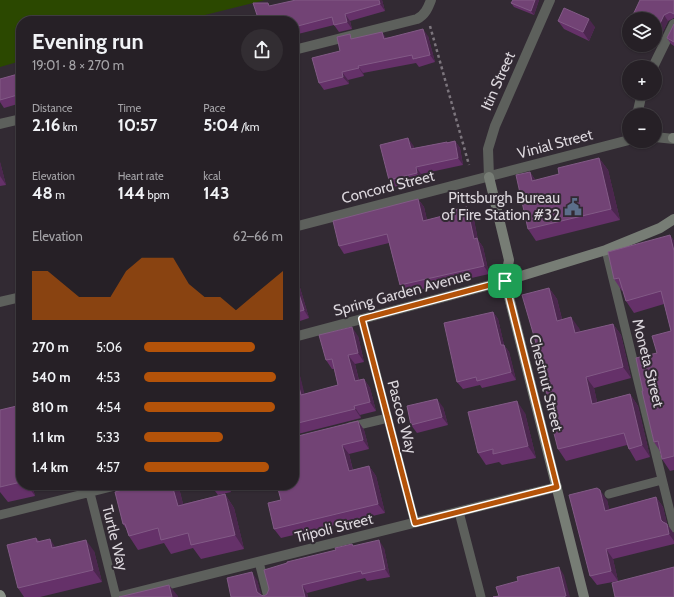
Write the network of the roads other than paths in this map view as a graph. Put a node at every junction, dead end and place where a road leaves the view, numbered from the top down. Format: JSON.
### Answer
{"nodes":[{"id":1,"x":431,"y":0,"type":"edge"},
{"id":2,"x":550,"y":0,"type":"edge"},
{"id":3,"x":674,"y":24,"type":"edge"},
{"id":4,"x":299,"y":49,"type":"edge"},
{"id":5,"x":657,"y":60,"type":"edge"},
{"id":6,"x":16,"y":120,"type":"edge"},
{"id":7,"x":0,"y":124,"type":"edge"},
{"id":8,"x":662,"y":138,"type":"edge"},
{"id":9,"x":674,"y":138,"type":"edge"},
{"id":10,"x":622,"y":142,"type":"edge"},
{"id":11,"x":489,"y":177,"type":"junction"},
{"id":12,"x":674,"y":219,"type":"edge"},
{"id":13,"x":299,"y":226,"type":"edge"},
{"id":14,"x":606,"y":250,"type":"junction"},
{"id":15,"x":505,"y":281,"type":"junction"},
{"id":16,"x":16,"y":297,"type":"edge"},
{"id":17,"x":0,"y":302,"type":"edge"},
{"id":18,"x":362,"y":319,"type":"junction"},
{"id":19,"x":299,"y":336,"type":"edge"},
{"id":20,"x":388,"y":418,"type":"junction"},
{"id":21,"x":344,"y":428,"type":"edge"},
{"id":22,"x":662,"y":480,"type":"junction"},
{"id":23,"x":557,"y":487,"type":"junction"},
{"id":24,"x":86,"y":490,"type":"edge"},
{"id":25,"x":89,"y":490,"type":"edge"},
{"id":26,"x":609,"y":494,"type":"dead end"},
{"id":27,"x":459,"y":512,"type":"junction"},
{"id":28,"x":0,"y":515,"type":"edge"},
{"id":29,"x":415,"y":523,"type":"junction"},
{"id":30,"x":674,"y":528,"type":"edge"},
{"id":31,"x":259,"y":562,"type":"junction"},
{"id":32,"x":117,"y":597,"type":"edge"},
{"id":33,"x":268,"y":597,"type":"edge"},
{"id":34,"x":481,"y":597,"type":"edge"},
{"id":35,"x":584,"y":597,"type":"edge"}],
"edges":[{"from":1,"to":4,"type":"street"},
{"from":2,"to":11,"type":"street","name":"Itin Street"},
{"from":3,"to":5,"type":"street"},
{"from":6,"to":7,"type":"street"},
{"from":8,"to":9,"type":"street"},
{"from":10,"to":11,"type":"street","name":"Vinial Street"},
{"from":11,"to":13,"type":"street","name":"Concord Street"},
{"from":11,"to":15,"type":"street","name":"Chestnut Street"},
{"from":12,"to":14,"type":"street","name":"Spring Garden Avenue"},
{"from":14,"to":15,"type":"street","name":"Spring Garden Avenue"},
{"from":14,"to":22,"type":"lane","name":"Moneta Street"},
{"from":15,"to":18,"type":"street","name":"Spring Garden Avenue"},
{"from":15,"to":23,"type":"street","name":"Chestnut Street"},
{"from":16,"to":17,"type":"street"},
{"from":18,"to":19,"type":"street","name":"Spring Garden Avenue"},
{"from":18,"to":20,"type":"lane","name":"Pascoe Way"},
{"from":20,"to":21,"type":"lane"},
{"from":20,"to":29,"type":"lane","name":"Pascoe Way"},
{"from":22,"to":26,"type":"lane"},
{"from":22,"to":30,"type":"lane","name":"Moneta Street"},
{"from":23,"to":27,"type":"street","name":"Tripoli Street"},
{"from":23,"to":35,"type":"street","name":"Chestnut Street"},
{"from":24,"to":28,"type":"lane"},
{"from":25,"to":32,"type":"lane","name":"Turtle Way"},
{"from":27,"to":29,"type":"street","name":"Tripoli Street"},
{"from":27,"to":34,"type":"lane"},
{"from":29,"to":31,"type":"street","name":"Tripoli Street"},
{"from":31,"to":32,"type":"street","name":"Tripoli Street"},
{"from":31,"to":33,"type":"lane"}]}
